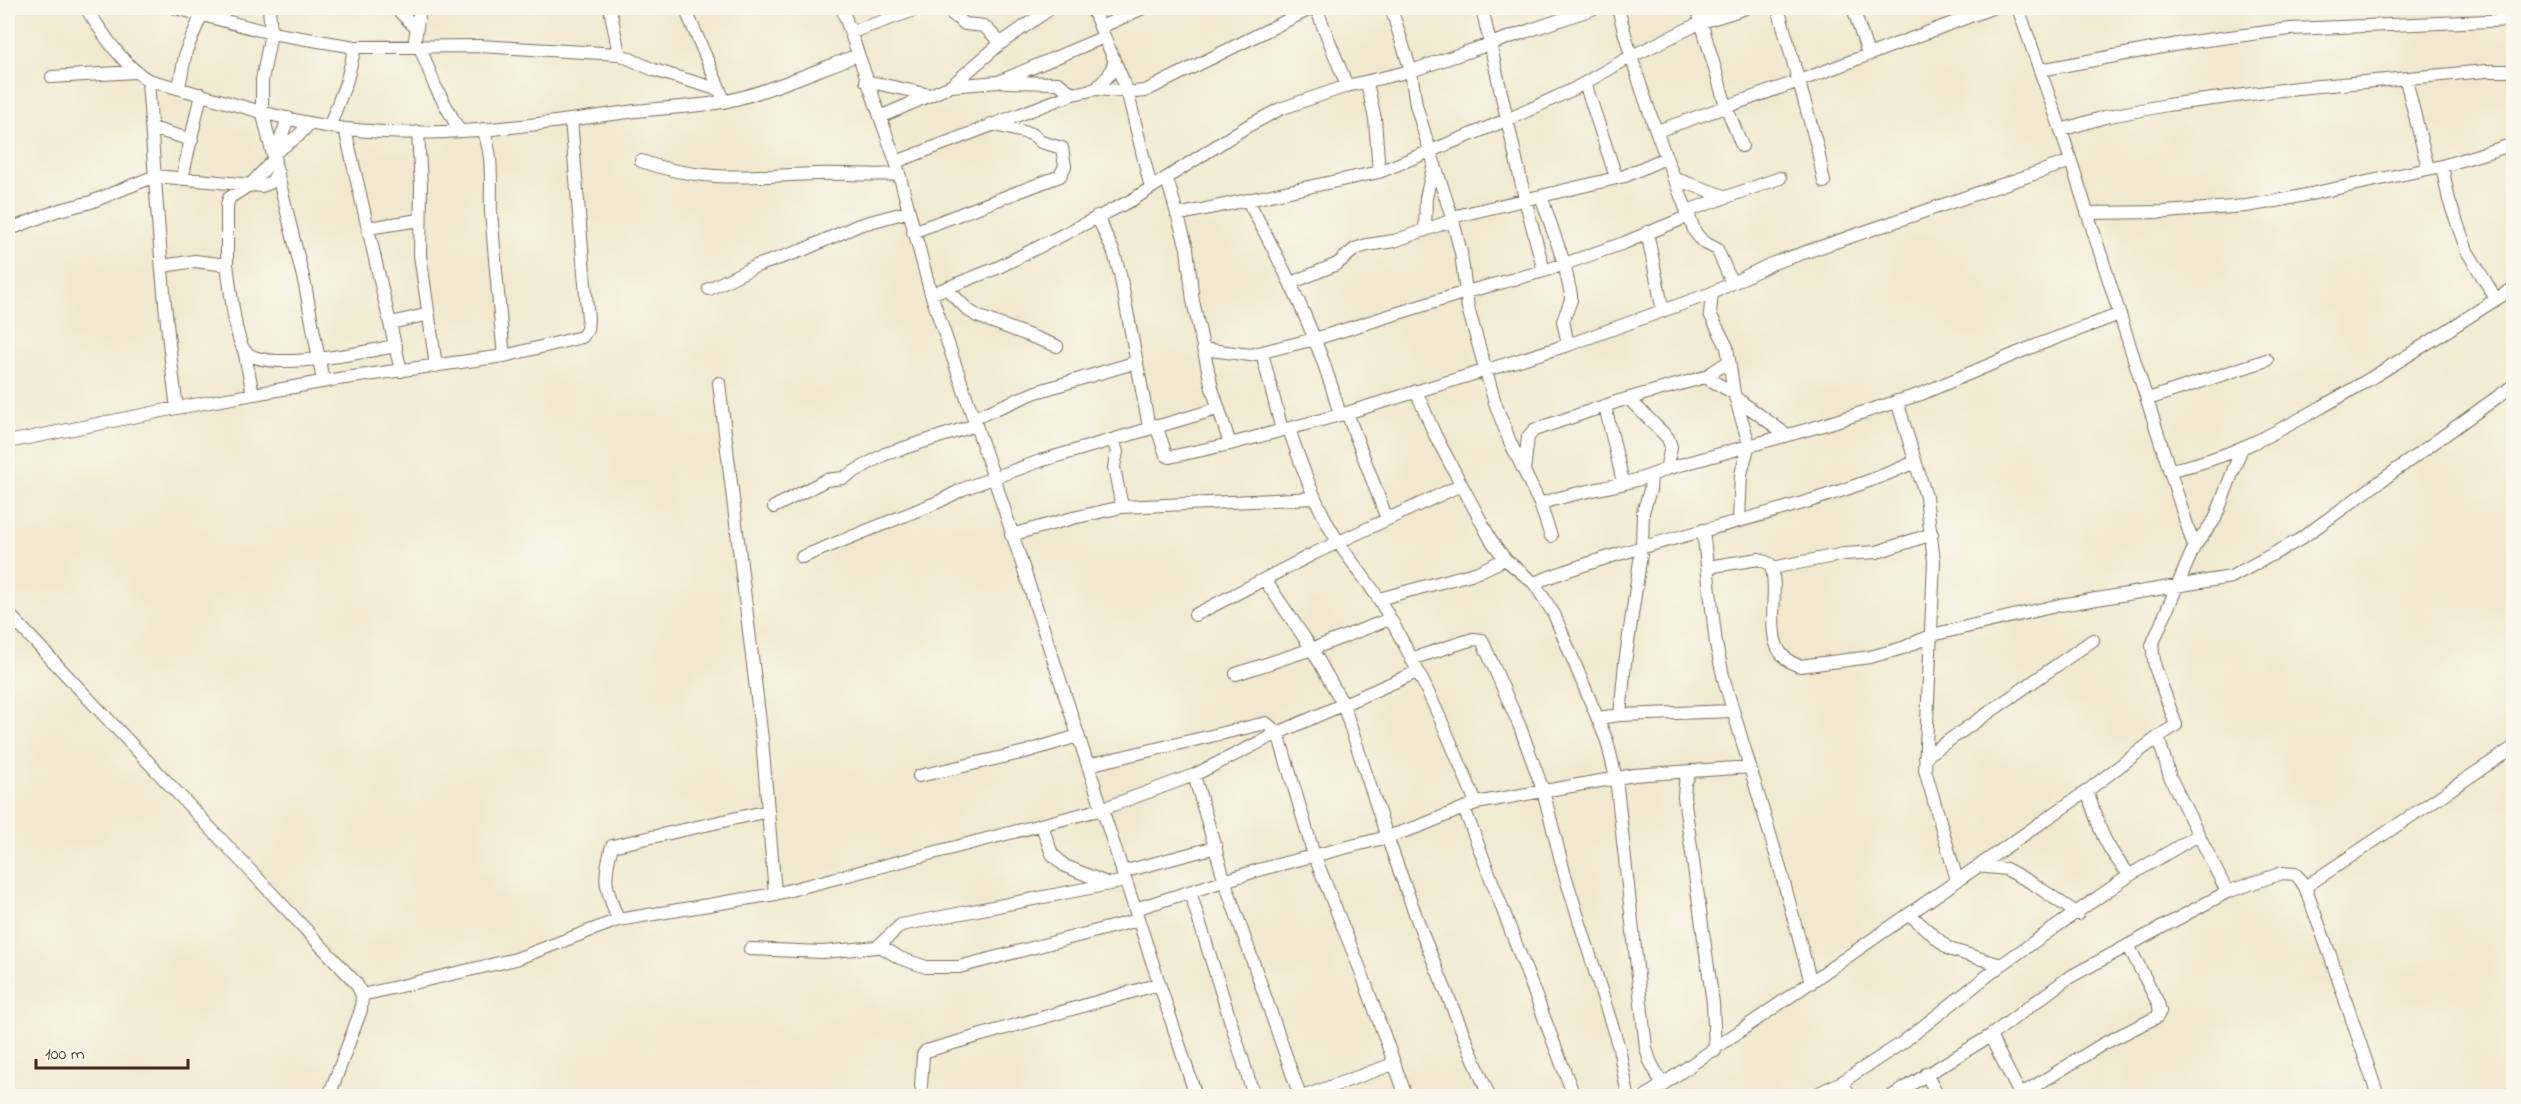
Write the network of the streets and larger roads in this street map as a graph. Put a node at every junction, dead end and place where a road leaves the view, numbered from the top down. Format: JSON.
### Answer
{"nodes":[{"id":1,"x":86,"y":8,"type":"edge"},
{"id":2,"x":176,"y":8,"type":"edge"},
{"id":3,"x":269,"y":8,"type":"edge"},
{"id":4,"x":396,"y":8,"type":"edge"},
{"id":5,"x":420,"y":8,"type":"edge"},
{"id":6,"x":610,"y":8,"type":"edge"},
{"id":7,"x":685,"y":8,"type":"edge"},
{"id":8,"x":842,"y":8,"type":"edge"},
{"id":9,"x":920,"y":8,"type":"edge"},
{"id":10,"x":945,"y":8,"type":"edge"},
{"id":11,"x":1051,"y":8,"type":"edge"},
{"id":12,"x":1092,"y":8,"type":"edge"},
{"id":13,"x":1143,"y":8,"type":"edge"},
{"id":14,"x":1314,"y":8,"type":"edge"},
{"id":15,"x":1391,"y":8,"type":"edge"},
{"id":16,"x":1482,"y":8,"type":"edge"},
{"id":17,"x":1595,"y":8,"type":"edge"},
{"id":18,"x":1618,"y":8,"type":"edge"},
{"id":19,"x":1697,"y":8,"type":"edge"},
{"id":20,"x":1746,"y":8,"type":"edge"},
{"id":21,"x":1778,"y":8,"type":"edge"},
{"id":22,"x":1853,"y":8,"type":"edge"},
{"id":23,"x":1992,"y":8,"type":"edge"},
{"id":24,"x":2018,"y":8,"type":"edge"},
{"id":25,"x":204,"y":11,"type":"edge"},
{"id":26,"x":2514,"y":20,"type":"edge"},
{"id":27,"x":1702,"y":22,"type":"junction"},
{"id":28,"x":416,"y":28,"type":"junction"},
{"id":29,"x":852,"y":32,"type":"junction"},
{"id":30,"x":1102,"y":32,"type":"junction"},
{"id":31,"x":271,"y":33,"type":"junction"},
{"id":32,"x":1490,"y":42,"type":"junction"},
{"id":33,"x":1001,"y":43,"type":"junction"},
{"id":34,"x":355,"y":47,"type":"junction"},
{"id":35,"x":422,"y":47,"type":"junction"},
{"id":36,"x":619,"y":54,"type":"junction"},
{"id":37,"x":1868,"y":54,"type":"junction"},
{"id":38,"x":858,"y":55,"type":"junction"},
{"id":39,"x":1630,"y":57,"type":"junction"},
{"id":40,"x":1114,"y":63,"type":"junction"},
{"id":41,"x":2040,"y":70,"type":"junction"},
{"id":42,"x":1411,"y":71,"type":"junction"},
{"id":43,"x":2514,"y":71,"type":"edge"},
{"id":44,"x":135,"y":72,"type":"junction"},
{"id":45,"x":52,"y":77,"type":"dead end"},
{"id":46,"x":148,"y":80,"type":"junction"},
{"id":47,"x":2406,"y":80,"type":"junction"},
{"id":48,"x":866,"y":81,"type":"junction"},
{"id":49,"x":998,"y":81,"type":"junction"},
{"id":50,"x":1799,"y":81,"type":"junction"},
{"id":51,"x":1367,"y":83,"type":"junction"},
{"id":52,"x":1585,"y":83,"type":"junction"},
{"id":53,"x":951,"y":86,"type":"junction"},
{"id":54,"x":1347,"y":86,"type":"junction"},
{"id":55,"x":179,"y":87,"type":"junction"},
{"id":56,"x":1096,"y":89,"type":"junction"},
{"id":57,"x":1127,"y":90,"type":"junction"},
{"id":58,"x":201,"y":94,"type":"junction"},
{"id":59,"x":1073,"y":94,"type":"junction"},
{"id":60,"x":930,"y":95,"type":"junction"},
{"id":61,"x":722,"y":96,"type":"junction"},
{"id":62,"x":1725,"y":106,"type":"junction"},
{"id":63,"x":262,"y":111,"type":"junction"},
{"id":64,"x":880,"y":117,"type":"junction"},
{"id":65,"x":288,"y":118,"type":"junction"},
{"id":66,"x":1509,"y":119,"type":"junction"},
{"id":67,"x":571,"y":120,"type":"junction"},
{"id":68,"x":310,"y":123,"type":"junction"},
{"id":69,"x":991,"y":124,"type":"junction"},
{"id":70,"x":330,"y":125,"type":"junction"},
{"id":71,"x":152,"y":128,"type":"junction"},
{"id":72,"x":345,"y":129,"type":"junction"},
{"id":73,"x":483,"y":129,"type":"junction"},
{"id":74,"x":508,"y":129,"type":"junction"},
{"id":75,"x":459,"y":130,"type":"junction"},
{"id":76,"x":2061,"y":130,"type":"junction"},
{"id":77,"x":1657,"y":131,"type":"junction"},
{"id":78,"x":418,"y":132,"type":"junction"},
{"id":79,"x":192,"y":140,"type":"junction"},
{"id":80,"x":2514,"y":144,"type":"edge"},
{"id":81,"x":1742,"y":146,"type":"dead end"},
{"id":82,"x":490,"y":148,"type":"junction"},
{"id":83,"x":275,"y":155,"type":"junction"},
{"id":84,"x":1432,"y":157,"type":"junction"},
{"id":85,"x":1665,"y":158,"type":"junction"},
{"id":86,"x":641,"y":161,"type":"dead end"},
{"id":87,"x":2071,"y":161,"type":"junction"},
{"id":88,"x":2442,"y":166,"type":"junction"},
{"id":89,"x":897,"y":168,"type":"junction"},
{"id":90,"x":2428,"y":168,"type":"junction"},
{"id":91,"x":1379,"y":172,"type":"junction"},
{"id":92,"x":278,"y":173,"type":"junction"},
{"id":93,"x":155,"y":176,"type":"junction"},
{"id":94,"x":1616,"y":177,"type":"junction"},
{"id":95,"x":1673,"y":178,"type":"junction"},
{"id":96,"x":1780,"y":178,"type":"dead end"},
{"id":97,"x":182,"y":179,"type":"junction"},
{"id":98,"x":1167,"y":179,"type":"junction"},
{"id":99,"x":1824,"y":182,"type":"dead end"},
{"id":100,"x":251,"y":184,"type":"junction"},
{"id":101,"x":1150,"y":188,"type":"junction"},
{"id":102,"x":1541,"y":196,"type":"junction"},
{"id":103,"x":1724,"y":196,"type":"junction"},
{"id":104,"x":1525,"y":199,"type":"junction"},
{"id":105,"x":1248,"y":201,"type":"junction"},
{"id":106,"x":907,"y":212,"type":"junction"},
{"id":107,"x":2087,"y":213,"type":"junction"},
{"id":108,"x":1688,"y":214,"type":"junction"},
{"id":109,"x":1177,"y":215,"type":"junction"},
{"id":110,"x":1097,"y":216,"type":"junction"},
{"id":111,"x":1453,"y":218,"type":"junction"},
{"id":112,"x":419,"y":220,"type":"junction"},
{"id":113,"x":368,"y":228,"type":"junction"},
{"id":114,"x":8,"y":230,"type":"edge"},
{"id":115,"x":1425,"y":230,"type":"junction"},
{"id":116,"x":913,"y":232,"type":"junction"},
{"id":117,"x":1647,"y":232,"type":"junction"},
{"id":118,"x":1564,"y":263,"type":"junction"},
{"id":119,"x":227,"y":264,"type":"junction"},
{"id":120,"x":163,"y":266,"type":"junction"},
{"id":121,"x":1545,"y":271,"type":"junction"},
{"id":122,"x":1291,"y":283,"type":"junction"},
{"id":123,"x":1732,"y":284,"type":"junction"},
{"id":124,"x":946,"y":288,"type":"junction"},
{"id":125,"x":2514,"y":288,"type":"edge"},
{"id":126,"x":709,"y":289,"type":"dead end"},
{"id":127,"x":1466,"y":292,"type":"junction"},
{"id":128,"x":1712,"y":293,"type":"junction"},
{"id":129,"x":931,"y":294,"type":"junction"},
{"id":130,"x":2496,"y":299,"type":"junction"},
{"id":131,"x":1663,"y":311,"type":"junction"},
{"id":132,"x":429,"y":314,"type":"junction"},
{"id":133,"x":2120,"y":314,"type":"junction"},
{"id":134,"x":391,"y":323,"type":"junction"},
{"id":135,"x":1315,"y":339,"type":"junction"},
{"id":136,"x":1568,"y":345,"type":"junction"},
{"id":137,"x":396,"y":346,"type":"junction"},
{"id":138,"x":1057,"y":346,"type":"dead end"},
{"id":139,"x":1203,"y":349,"type":"junction"},
{"id":140,"x":244,"y":350,"type":"junction"},
{"id":141,"x":1262,"y":353,"type":"junction"},
{"id":142,"x":504,"y":356,"type":"junction"},
{"id":143,"x":318,"y":359,"type":"junction"},
{"id":144,"x":2267,"y":360,"type":"dead end"},
{"id":145,"x":1137,"y":362,"type":"junction"},
{"id":146,"x":1728,"y":362,"type":"junction"},
{"id":147,"x":436,"y":366,"type":"junction"},
{"id":148,"x":1485,"y":369,"type":"junction"},
{"id":149,"x":401,"y":371,"type":"junction"},
{"id":150,"x":1705,"y":377,"type":"junction"},
{"id":151,"x":323,"y":381,"type":"junction"},
{"id":152,"x":719,"y":382,"type":"dead end"},
{"id":153,"x":2514,"y":385,"type":"edge"},
{"id":154,"x":1416,"y":391,"type":"junction"},
{"id":155,"x":253,"y":394,"type":"junction"},
{"id":156,"x":1735,"y":395,"type":"junction"},
{"id":157,"x":1629,"y":399,"type":"junction"},
{"id":158,"x":2148,"y":399,"type":"junction"},
{"id":159,"x":1897,"y":401,"type":"junction"},
{"id":160,"x":1605,"y":406,"type":"junction"},
{"id":161,"x":177,"y":408,"type":"junction"},
{"id":162,"x":1217,"y":409,"type":"junction"},
{"id":163,"x":1344,"y":414,"type":"junction"},
{"id":164,"x":975,"y":422,"type":"junction"},
{"id":165,"x":1153,"y":426,"type":"junction"},
{"id":166,"x":1286,"y":430,"type":"junction"},
{"id":167,"x":1787,"y":435,"type":"junction"},
{"id":168,"x":1113,"y":440,"type":"junction"},
{"id":169,"x":8,"y":442,"type":"edge"},
{"id":170,"x":1230,"y":444,"type":"junction"},
{"id":171,"x":1749,"y":444,"type":"junction"},
{"id":172,"x":2241,"y":450,"type":"junction"},
{"id":173,"x":1915,"y":462,"type":"junction"},
{"id":174,"x":1666,"y":468,"type":"junction"},
{"id":175,"x":1524,"y":470,"type":"junction"},
{"id":176,"x":2171,"y":470,"type":"junction"},
{"id":177,"x":1651,"y":476,"type":"junction"},
{"id":178,"x":994,"y":478,"type":"junction"},
{"id":179,"x":1623,"y":482,"type":"junction"},
{"id":180,"x":1461,"y":485,"type":"junction"},
{"id":181,"x":1314,"y":498,"type":"junction"},
{"id":182,"x":1540,"y":504,"type":"junction"},
{"id":183,"x":774,"y":507,"type":"dead end"},
{"id":184,"x":1122,"y":507,"type":"junction"},
{"id":185,"x":1387,"y":519,"type":"junction"},
{"id":186,"x":1739,"y":520,"type":"junction"},
{"id":187,"x":1703,"y":530,"type":"junction"},
{"id":188,"x":1932,"y":534,"type":"junction"},
{"id":189,"x":1011,"y":535,"type":"junction"},
{"id":190,"x":1551,"y":536,"type":"dead end"},
{"id":191,"x":1338,"y":542,"type":"junction"},
{"id":192,"x":1642,"y":547,"type":"junction"},
{"id":193,"x":2194,"y":547,"type":"junction"},
{"id":194,"x":802,"y":557,"type":"dead end"},
{"id":195,"x":1505,"y":559,"type":"junction"},
{"id":196,"x":1707,"y":567,"type":"junction"},
{"id":197,"x":1772,"y":568,"type":"junction"},
{"id":198,"x":1265,"y":580,"type":"junction"},
{"id":199,"x":1534,"y":583,"type":"junction"},
{"id":200,"x":2177,"y":585,"type":"junction"},
{"id":201,"x":1379,"y":599,"type":"junction"},
{"id":202,"x":8,"y":613,"type":"edge"},
{"id":203,"x":1195,"y":615,"type":"dead end"},
{"id":204,"x":1390,"y":619,"type":"junction"},
{"id":205,"x":1932,"y":635,"type":"junction"},
{"id":206,"x":2093,"y":640,"type":"dead end"},
{"id":207,"x":1312,"y":649,"type":"junction"},
{"id":208,"x":1411,"y":659,"type":"junction"},
{"id":209,"x":1417,"y":672,"type":"junction"},
{"id":210,"x":1236,"y":674,"type":"dead end"},
{"id":211,"x":1343,"y":704,"type":"junction"},
{"id":212,"x":1733,"y":711,"type":"junction"},
{"id":213,"x":1620,"y":715,"type":"junction"},
{"id":214,"x":1598,"y":718,"type":"junction"},
{"id":215,"x":1278,"y":733,"type":"junction"},
{"id":216,"x":1078,"y":736,"type":"junction"},
{"id":217,"x":2158,"y":737,"type":"junction"},
{"id":218,"x":2514,"y":747,"type":"edge"},
{"id":219,"x":1925,"y":757,"type":"junction"},
{"id":220,"x":1088,"y":765,"type":"junction"},
{"id":221,"x":1750,"y":767,"type":"junction"},
{"id":222,"x":1690,"y":772,"type":"junction"},
{"id":223,"x":1194,"y":775,"type":"junction"},
{"id":224,"x":919,"y":776,"type":"dead end"},
{"id":225,"x":1616,"y":778,"type":"junction"},
{"id":226,"x":1543,"y":790,"type":"junction"},
{"id":227,"x":2087,"y":791,"type":"junction"},
{"id":228,"x":1470,"y":806,"type":"junction"},
{"id":229,"x":1102,"y":809,"type":"junction"},
{"id":230,"x":768,"y":812,"type":"junction"},
{"id":231,"x":1042,"y":826,"type":"junction"},
{"id":232,"x":2198,"y":835,"type":"junction"},
{"id":233,"x":1387,"y":837,"type":"junction"},
{"id":234,"x":1216,"y":847,"type":"junction"},
{"id":235,"x":1314,"y":855,"type":"junction"},
{"id":236,"x":1978,"y":866,"type":"junction"},
{"id":237,"x":2130,"y":875,"type":"junction"},
{"id":238,"x":1124,"y":876,"type":"junction"},
{"id":239,"x":1958,"y":880,"type":"junction"},
{"id":240,"x":1225,"y":882,"type":"junction"},
{"id":241,"x":1108,"y":884,"type":"junction"},
{"id":242,"x":2305,"y":887,"type":"junction"},
{"id":243,"x":1190,"y":892,"type":"junction"},
{"id":244,"x":2227,"y":892,"type":"junction"},
{"id":245,"x":775,"y":894,"type":"junction"},
{"id":246,"x":1137,"y":914,"type":"junction"},
{"id":247,"x":1909,"y":914,"type":"junction"},
{"id":248,"x":2078,"y":914,"type":"junction"},
{"id":249,"x":618,"y":920,"type":"junction"},
{"id":250,"x":2128,"y":945,"type":"junction"},
{"id":251,"x":880,"y":946,"type":"junction"},
{"id":252,"x":750,"y":949,"type":"dead end"},
{"id":253,"x":2001,"y":965,"type":"junction"},
{"id":254,"x":1811,"y":983,"type":"junction"},
{"id":255,"x":1159,"y":984,"type":"junction"},
{"id":256,"x":363,"y":995,"type":"junction"},
{"id":257,"x":1990,"y":1036,"type":"junction"},
{"id":258,"x":1715,"y":1051,"type":"junction"},
{"id":259,"x":1393,"y":1064,"type":"junction"},
{"id":260,"x":1926,"y":1074,"type":"junction"},
{"id":261,"x":1842,"y":1082,"type":"junction"},
{"id":262,"x":921,"y":1086,"type":"dead end"},
{"id":263,"x":1663,"y":1086,"type":"junction"},
{"id":264,"x":1339,"y":1091,"type":"edge"},
{"id":265,"x":329,"y":1096,"type":"edge"},
{"id":266,"x":1196,"y":1096,"type":"edge"},
{"id":267,"x":1254,"y":1096,"type":"edge"},
{"id":268,"x":1303,"y":1096,"type":"edge"},
{"id":269,"x":1406,"y":1096,"type":"edge"},
{"id":270,"x":1489,"y":1096,"type":"edge"},
{"id":271,"x":1574,"y":1096,"type":"edge"},
{"id":272,"x":1628,"y":1096,"type":"edge"},
{"id":273,"x":1646,"y":1096,"type":"edge"},
{"id":274,"x":1813,"y":1096,"type":"edge"},
{"id":275,"x":1850,"y":1096,"type":"edge"},
{"id":276,"x":1892,"y":1096,"type":"edge"},
{"id":277,"x":1938,"y":1096,"type":"edge"},
{"id":278,"x":2021,"y":1096,"type":"edge"},
{"id":279,"x":2378,"y":1096,"type":"edge"}],
"edges":[{"from":1,"to":44,"type":"street"},
{"from":2,"to":25,"type":"street"},
{"from":3,"to":31,"type":"street"},
{"from":4,"to":28,"type":"street"},
{"from":5,"to":28,"type":"street"},
{"from":6,"to":36,"type":"street"},
{"from":7,"to":61,"type":"street"},
{"from":8,"to":29,"type":"street"},
{"from":9,"to":29,"type":"street"},
{"from":10,"to":33,"type":"street"},
{"from":11,"to":33,"type":"street"},
{"from":12,"to":30,"type":"street"},
{"from":13,"to":30,"type":"street"},
{"from":14,"to":54,"type":"street"},
{"from":14,"to":57,"type":"street"},
{"from":15,"to":42,"type":"street"},
{"from":16,"to":32,"type":"street"},
{"from":17,"to":32,"type":"street"},
{"from":18,"to":39,"type":"street"},
{"from":19,"to":27,"type":"street"},
{"from":20,"to":27,"type":"street"},
{"from":21,"to":50,"type":"street"},
{"from":22,"to":37,"type":"street"},
{"from":23,"to":37,"type":"street"},
{"from":24,"to":41,"type":"street"},
{"from":25,"to":31,"type":"street"},
{"from":25,"to":55,"type":"street"},
{"from":26,"to":41,"type":"street"},
{"from":27,"to":39,"type":"street"},
{"from":27,"to":62,"type":"street"},
{"from":28,"to":35,"type":"street"},
{"from":29,"to":38,"type":"street"},
{"from":30,"to":40,"type":"street"},
{"from":30,"to":49,"type":"street"},
{"from":31,"to":34,"type":"street"},
{"from":31,"to":63,"type":"street"},
{"from":32,"to":42,"type":"street"},
{"from":32,"to":66,"type":"street"},
{"from":33,"to":53,"type":"street"},
{"from":34,"to":35,"type":"street"},
{"from":34,"to":70,"type":"street"},
{"from":35,"to":36,"type":"street"},
{"from":35,"to":75,"type":"street"},
{"from":36,"to":61,"type":"street"},
{"from":37,"to":50,"type":"street"},
{"from":38,"to":48,"type":"street"},
{"from":38,"to":61,"type":"street"},
{"from":39,"to":52,"type":"street"},
{"from":39,"to":77,"type":"street"},
{"from":40,"to":56,"type":"street"},
{"from":40,"to":57,"type":"street"},
{"from":41,"to":76,"type":"street"},
{"from":42,"to":51,"type":"street"},
{"from":42,"to":84,"type":"street"},
{"from":43,"to":47,"type":"street"},
{"from":44,"to":45,"type":"street"},
{"from":44,"to":46,"type":"street"},
{"from":46,"to":55,"type":"street"},
{"from":46,"to":71,"type":"street"},
{"from":47,"to":76,"type":"street"},
{"from":47,"to":90,"type":"street"},
{"from":48,"to":60,"type":"street"},
{"from":48,"to":64,"type":"street"},
{"from":49,"to":53,"type":"street"},
{"from":49,"to":59,"type":"street"},
{"from":50,"to":62,"type":"street"},
{"from":50,"to":99,"type":"street"},
{"from":51,"to":54,"type":"street"},
{"from":51,"to":91,"type":"street"},
{"from":52,"to":66,"type":"street"},
{"from":52,"to":94,"type":"street"},
{"from":53,"to":60,"type":"street"},
{"from":54,"to":98,"type":"street"},
{"from":55,"to":58,"type":"street"},
{"from":56,"to":57,"type":"street"},
{"from":56,"to":59,"type":"street"},
{"from":57,"to":101,"type":"street"},
{"from":58,"to":63,"type":"street"},
{"from":58,"to":79,"type":"street"},
{"from":59,"to":69,"type":"street"},
{"from":60,"to":64,"type":"street"},
{"from":61,"to":67,"type":"street"},
{"from":62,"to":77,"type":"street"},
{"from":62,"to":81,"type":"street"},
{"from":63,"to":65,"type":"street"},
{"from":63,"to":83,"type":"street"},
{"from":64,"to":89,"type":"street"},
{"from":65,"to":68,"type":"street"},
{"from":65,"to":83,"type":"street"},
{"from":66,"to":84,"type":"street"},
{"from":66,"to":104,"type":"street"},
{"from":67,"to":74,"type":"street"},
{"from":67,"to":142,"type":"street"},
{"from":68,"to":70,"type":"street"},
{"from":68,"to":83,"type":"street"},
{"from":69,"to":89,"type":"street"},
{"from":69,"to":116,"type":"street"},
{"from":70,"to":72,"type":"street"},
{"from":71,"to":79,"type":"street"},
{"from":71,"to":93,"type":"street"},
{"from":72,"to":78,"type":"street"},
{"from":72,"to":113,"type":"street"},
{"from":73,"to":74,"type":"street"},
{"from":73,"to":75,"type":"street"},
{"from":73,"to":82,"type":"street"},
{"from":74,"to":82,"type":"street"},
{"from":75,"to":78,"type":"street"},
{"from":76,"to":87,"type":"street"},
{"from":77,"to":85,"type":"street"},
{"from":78,"to":112,"type":"street"},
{"from":79,"to":97,"type":"street"},
{"from":80,"to":88,"type":"street"},
{"from":82,"to":142,"type":"street"},
{"from":83,"to":92,"type":"street"},
{"from":83,"to":100,"type":"street"},
{"from":84,"to":91,"type":"street"},
{"from":84,"to":111,"type":"street"},
{"from":84,"to":115,"type":"street"},
{"from":85,"to":94,"type":"street"},
{"from":85,"to":95,"type":"street"},
{"from":86,"to":89,"type":"street"},
{"from":87,"to":107,"type":"street"},
{"from":87,"to":123,"type":"street"},
{"from":88,"to":90,"type":"street"},
{"from":88,"to":130,"type":"street"},
{"from":89,"to":106,"type":"street"},
{"from":90,"to":107,"type":"street"},
{"from":91,"to":105,"type":"street"},
{"from":92,"to":100,"type":"street"},
{"from":92,"to":143,"type":"street"},
{"from":93,"to":97,"type":"street"},
{"from":93,"to":114,"type":"street"},
{"from":93,"to":120,"type":"street"},
{"from":94,"to":102,"type":"street"},
{"from":95,"to":103,"type":"street"},
{"from":95,"to":108,"type":"street"},
{"from":96,"to":103,"type":"street"},
{"from":97,"to":100,"type":"street"},
{"from":98,"to":101,"type":"street"},
{"from":98,"to":109,"type":"street"},
{"from":100,"to":119,"type":"street"},
{"from":101,"to":110,"type":"street"},
{"from":102,"to":104,"type":"street"},
{"from":102,"to":118,"type":"street"},
{"from":103,"to":108,"type":"street"},
{"from":104,"to":111,"type":"street"},
{"from":104,"to":121,"type":"street"},
{"from":105,"to":109,"type":"street"},
{"from":105,"to":122,"type":"street"},
{"from":106,"to":116,"type":"street"},
{"from":106,"to":126,"type":"street"},
{"from":107,"to":133,"type":"street"},
{"from":108,"to":117,"type":"street"},
{"from":108,"to":123,"type":"street"},
{"from":109,"to":139,"type":"street"},
{"from":110,"to":124,"type":"street"},
{"from":110,"to":145,"type":"street"},
{"from":111,"to":115,"type":"street"},
{"from":111,"to":127,"type":"street"},
{"from":112,"to":113,"type":"street"},
{"from":112,"to":132,"type":"street"},
{"from":113,"to":134,"type":"street"},
{"from":115,"to":122,"type":"street"},
{"from":116,"to":129,"type":"street"},
{"from":117,"to":118,"type":"street"},
{"from":117,"to":131,"type":"street"},
{"from":118,"to":121,"type":"street"},
{"from":118,"to":136,"type":"street"},
{"from":119,"to":120,"type":"street"},
{"from":119,"to":140,"type":"street"},
{"from":120,"to":161,"type":"street"},
{"from":121,"to":127,"type":"street"},
{"from":122,"to":135,"type":"street"},
{"from":123,"to":128,"type":"street"},
{"from":124,"to":129,"type":"street"},
{"from":124,"to":138,"type":"street"},
{"from":125,"to":130,"type":"street"},
{"from":127,"to":135,"type":"street"},
{"from":127,"to":148,"type":"street"},
{"from":128,"to":131,"type":"street"},
{"from":128,"to":146,"type":"street"},
{"from":129,"to":164,"type":"street"},
{"from":130,"to":172,"type":"street"},
{"from":131,"to":136,"type":"street"},
{"from":132,"to":134,"type":"street"},
{"from":132,"to":147,"type":"street"},
{"from":133,"to":158,"type":"street"},
{"from":133,"to":159,"type":"street"},
{"from":134,"to":137,"type":"street"},
{"from":135,"to":141,"type":"street"},
{"from":135,"to":163,"type":"street"},
{"from":136,"to":148,"type":"street"},
{"from":137,"to":143,"type":"street"},
{"from":137,"to":149,"type":"street"},
{"from":139,"to":141,"type":"street"},
{"from":139,"to":162,"type":"street"},
{"from":140,"to":143,"type":"street"},
{"from":140,"to":155,"type":"street"},
{"from":141,"to":166,"type":"street"},
{"from":142,"to":147,"type":"street"},
{"from":143,"to":151,"type":"street"},
{"from":144,"to":158,"type":"street"},
{"from":145,"to":164,"type":"street"},
{"from":145,"to":165,"type":"street"},
{"from":146,"to":150,"type":"street"},
{"from":146,"to":156,"type":"street"},
{"from":147,"to":149,"type":"street"},
{"from":148,"to":154,"type":"street"},
{"from":148,"to":175,"type":"street"},
{"from":149,"to":151,"type":"street"},
{"from":150,"to":156,"type":"street"},
{"from":150,"to":157,"type":"street"},
{"from":151,"to":155,"type":"street"},
{"from":152,"to":230,"type":"street"},
{"from":153,"to":200,"type":"street"},
{"from":154,"to":163,"type":"street"},
{"from":154,"to":180,"type":"street"},
{"from":155,"to":161,"type":"street"},
{"from":156,"to":167,"type":"street"},
{"from":156,"to":171,"type":"street"},
{"from":157,"to":160,"type":"street"},
{"from":157,"to":174,"type":"street"},
{"from":158,"to":176,"type":"street"},
{"from":159,"to":167,"type":"street"},
{"from":159,"to":173,"type":"street"},
{"from":160,"to":175,"type":"street"},
{"from":160,"to":179,"type":"street"},
{"from":161,"to":169,"type":"street"},
{"from":162,"to":165,"type":"street"},
{"from":162,"to":170,"type":"street"},
{"from":163,"to":166,"type":"street"},
{"from":163,"to":185,"type":"street"},
{"from":164,"to":178,"type":"street"},
{"from":164,"to":183,"type":"street"},
{"from":165,"to":168,"type":"street"},
{"from":165,"to":170,"type":"street"},
{"from":166,"to":170,"type":"street"},
{"from":166,"to":181,"type":"street"},
{"from":167,"to":171,"type":"street"},
{"from":168,"to":178,"type":"street"},
{"from":168,"to":184,"type":"street"},
{"from":171,"to":174,"type":"street"},
{"from":171,"to":186,"type":"street"},
{"from":172,"to":176,"type":"street"},
{"from":172,"to":193,"type":"street"},
{"from":173,"to":186,"type":"street"},
{"from":173,"to":188,"type":"street"},
{"from":174,"to":177,"type":"street"},
{"from":175,"to":182,"type":"street"},
{"from":176,"to":193,"type":"street"},
{"from":177,"to":179,"type":"street"},
{"from":177,"to":192,"type":"street"},
{"from":178,"to":189,"type":"street"},
{"from":178,"to":194,"type":"street"},
{"from":179,"to":182,"type":"street"},
{"from":180,"to":185,"type":"street"},
{"from":180,"to":195,"type":"street"},
{"from":181,"to":184,"type":"street"},
{"from":181,"to":191,"type":"street"},
{"from":182,"to":190,"type":"street"},
{"from":184,"to":189,"type":"street"},
{"from":185,"to":191,"type":"street"},
{"from":186,"to":187,"type":"street"},
{"from":187,"to":192,"type":"street"},
{"from":187,"to":196,"type":"street"},
{"from":188,"to":197,"type":"street"},
{"from":188,"to":205,"type":"street"},
{"from":189,"to":216,"type":"street"},
{"from":191,"to":198,"type":"street"},
{"from":191,"to":201,"type":"street"},
{"from":192,"to":199,"type":"street"},
{"from":192,"to":213,"type":"street"},
{"from":193,"to":200,"type":"street"},
{"from":195,"to":199,"type":"street"},
{"from":195,"to":201,"type":"street"},
{"from":196,"to":197,"type":"street"},
{"from":196,"to":212,"type":"street"},
{"from":197,"to":205,"type":"street"},
{"from":198,"to":203,"type":"street"},
{"from":198,"to":207,"type":"street"},
{"from":199,"to":214,"type":"street"},
{"from":200,"to":205,"type":"street"},
{"from":200,"to":217,"type":"street"},
{"from":201,"to":204,"type":"street"},
{"from":202,"to":256,"type":"street"},
{"from":204,"to":207,"type":"street"},
{"from":204,"to":208,"type":"street"},
{"from":205,"to":219,"type":"street"},
{"from":206,"to":219,"type":"street"},
{"from":207,"to":210,"type":"street"},
{"from":207,"to":211,"type":"street"},
{"from":208,"to":209,"type":"street"},
{"from":208,"to":226,"type":"street"},
{"from":209,"to":211,"type":"street"},
{"from":209,"to":228,"type":"street"},
{"from":211,"to":215,"type":"street"},
{"from":211,"to":233,"type":"street"},
{"from":212,"to":213,"type":"street"},
{"from":212,"to":221,"type":"street"},
{"from":213,"to":214,"type":"street"},
{"from":214,"to":225,"type":"street"},
{"from":215,"to":220,"type":"street"},
{"from":215,"to":223,"type":"street"},
{"from":215,"to":235,"type":"street"},
{"from":216,"to":220,"type":"street"},
{"from":216,"to":224,"type":"street"},
{"from":217,"to":227,"type":"street"},
{"from":217,"to":232,"type":"street"},
{"from":218,"to":242,"type":"street"},
{"from":219,"to":239,"type":"street"},
{"from":220,"to":229,"type":"street"},
{"from":221,"to":222,"type":"street"},
{"from":221,"to":254,"type":"street"},
{"from":222,"to":225,"type":"street"},
{"from":222,"to":258,"type":"street"},
{"from":223,"to":229,"type":"street"},
{"from":223,"to":234,"type":"street"},
{"from":225,"to":226,"type":"street"},
{"from":225,"to":263,"type":"street"},
{"from":226,"to":228,"type":"street"},
{"from":226,"to":272,"type":"street"},
{"from":227,"to":236,"type":"street"},
{"from":227,"to":237,"type":"street"},
{"from":228,"to":233,"type":"street"},
{"from":228,"to":271,"type":"street"},
{"from":229,"to":231,"type":"street"},
{"from":229,"to":238,"type":"street"},
{"from":230,"to":245,"type":"street"},
{"from":230,"to":249,"type":"street"},
{"from":231,"to":241,"type":"street"},
{"from":231,"to":245,"type":"street"},
{"from":232,"to":237,"type":"street"},
{"from":232,"to":244,"type":"street"},
{"from":233,"to":235,"type":"street"},
{"from":233,"to":270,"type":"street"},
{"from":234,"to":238,"type":"street"},
{"from":234,"to":240,"type":"street"},
{"from":235,"to":240,"type":"street"},
{"from":235,"to":259,"type":"street"},
{"from":236,"to":239,"type":"street"},
{"from":236,"to":248,"type":"street"},
{"from":237,"to":248,"type":"street"},
{"from":238,"to":241,"type":"street"},
{"from":238,"to":246,"type":"street"},
{"from":239,"to":247,"type":"street"},
{"from":240,"to":243,"type":"street"},
{"from":240,"to":268,"type":"street"},
{"from":241,"to":251,"type":"street"},
{"from":242,"to":244,"type":"street"},
{"from":242,"to":279,"type":"street"},
{"from":243,"to":246,"type":"street"},
{"from":243,"to":267,"type":"street"},
{"from":244,"to":250,"type":"street"},
{"from":245,"to":249,"type":"street"},
{"from":246,"to":251,"type":"street"},
{"from":246,"to":255,"type":"street"},
{"from":247,"to":253,"type":"street"},
{"from":247,"to":254,"type":"street"},
{"from":248,"to":253,"type":"street"},
{"from":249,"to":256,"type":"street"},
{"from":250,"to":257,"type":"street"},
{"from":250,"to":278,"type":"street"},
{"from":251,"to":252,"type":"street"},
{"from":253,"to":261,"type":"street"},
{"from":254,"to":258,"type":"street"},
{"from":255,"to":262,"type":"street"},
{"from":255,"to":266,"type":"street"},
{"from":256,"to":265,"type":"street"},
{"from":257,"to":260,"type":"street"},
{"from":257,"to":278,"type":"street"},
{"from":258,"to":263,"type":"street"},
{"from":259,"to":264,"type":"street"},
{"from":259,"to":269,"type":"street"},
{"from":260,"to":276,"type":"street"},
{"from":260,"to":277,"type":"street"},
{"from":261,"to":274,"type":"street"},
{"from":261,"to":275,"type":"street"},
{"from":263,"to":273,"type":"street"},
{"from":264,"to":268,"type":"street"}]}
